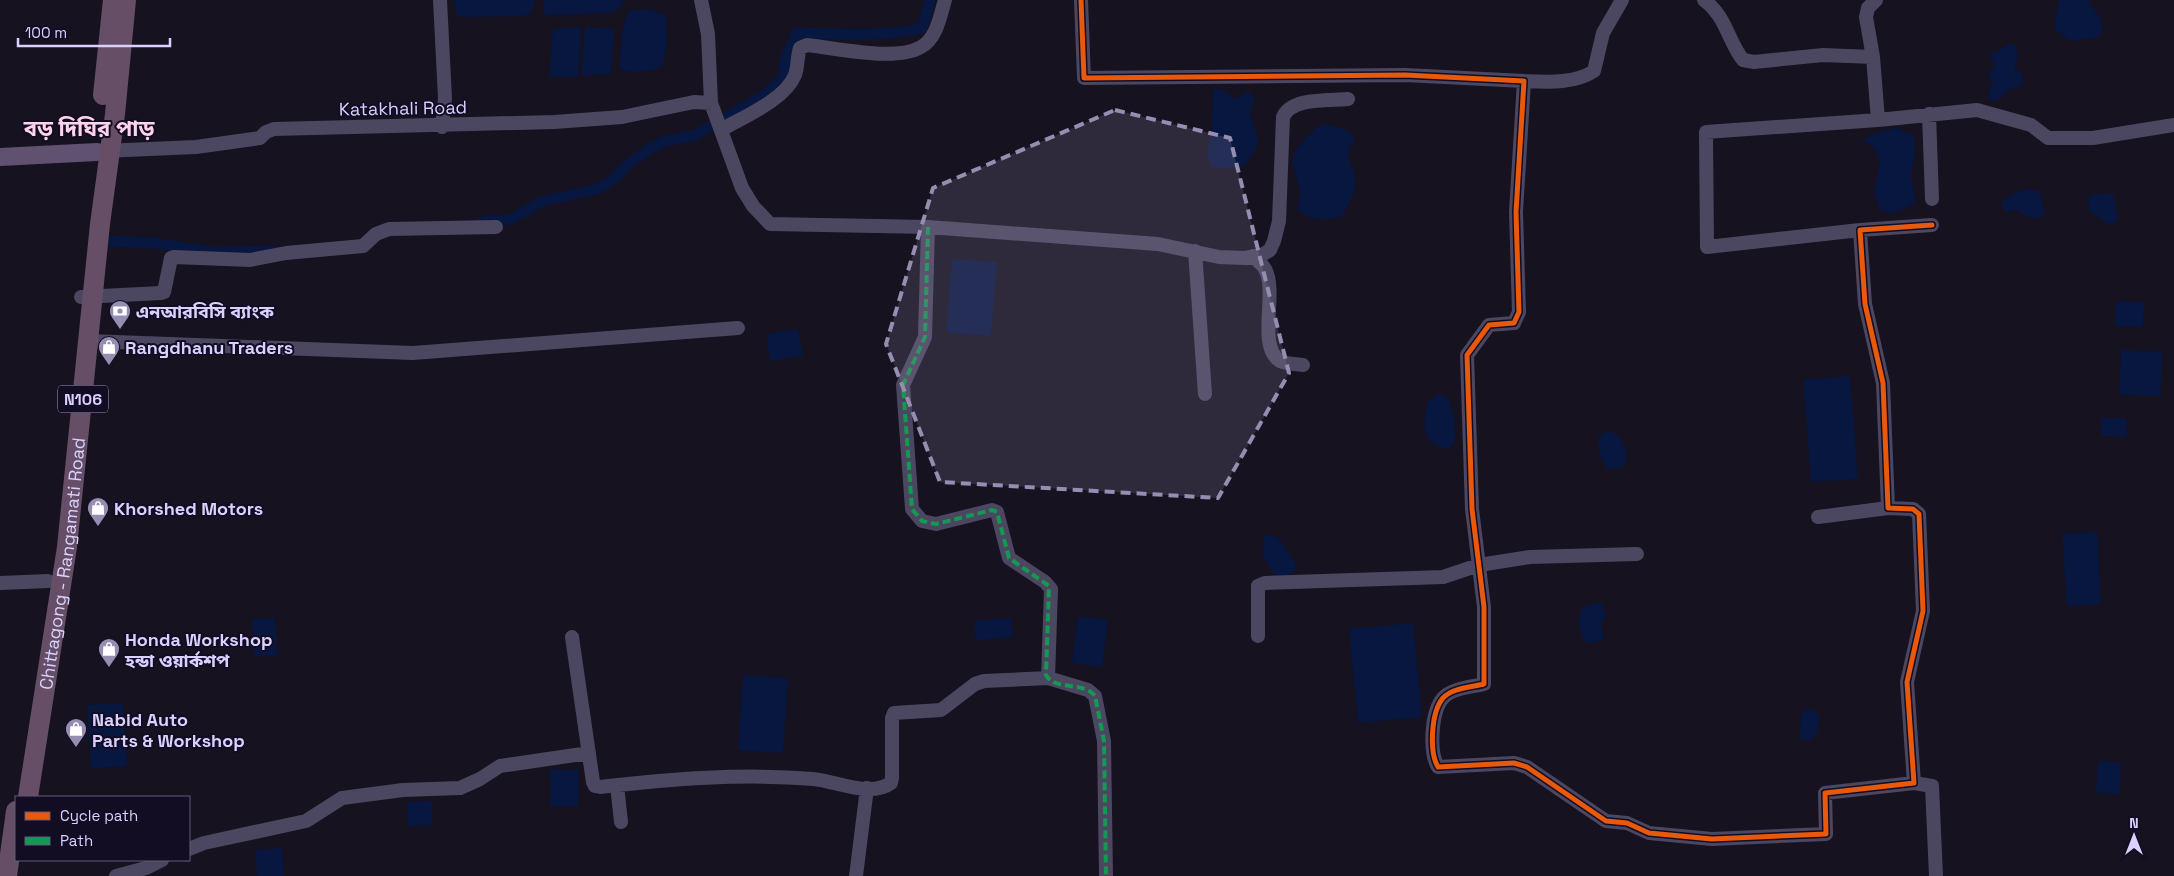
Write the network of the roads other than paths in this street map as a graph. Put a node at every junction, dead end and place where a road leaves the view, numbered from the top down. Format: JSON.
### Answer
{"nodes":[{"id":1,"x":113,"y":0,"type":"edge"},
{"id":2,"x":126,"y":0,"type":"edge"},
{"id":3,"x":440,"y":0,"type":"edge"},
{"id":4,"x":701,"y":0,"type":"edge"},
{"id":5,"x":945,"y":0,"type":"edge"},
{"id":6,"x":1081,"y":0,"type":"edge"},
{"id":7,"x":1622,"y":0,"type":"edge"},
{"id":8,"x":1704,"y":0,"type":"edge"},
{"id":9,"x":1876,"y":0,"type":"edge"},
{"id":10,"x":1873,"y":57,"type":"junction"},
{"id":11,"x":1524,"y":81,"type":"junction"},
{"id":12,"x":1348,"y":98,"type":"dead end"},
{"id":13,"x":711,"y":103,"type":"junction"},
{"id":14,"x":1929,"y":114,"type":"junction"},
{"id":15,"x":1878,"y":120,"type":"junction"},
{"id":16,"x":2174,"y":125,"type":"edge"},
{"id":17,"x":442,"y":127,"type":"junction"},
{"id":18,"x":721,"y":130,"type":"junction"},
{"id":19,"x":104,"y":151,"type":"junction"},
{"id":20,"x":0,"y":157,"type":"edge"},
{"id":21,"x":1932,"y":199,"type":"dead end"},
{"id":22,"x":1932,"y":225,"type":"dead end"},
{"id":23,"x":496,"y":227,"type":"dead end"},
{"id":24,"x":928,"y":227,"type":"junction"},
{"id":25,"x":1860,"y":230,"type":"junction"},
{"id":26,"x":1195,"y":252,"type":"junction"},
{"id":27,"x":1253,"y":256,"type":"junction"},
{"id":28,"x":88,"y":297,"type":"junction"},
{"id":29,"x":738,"y":328,"type":"dead end"},
{"id":30,"x":89,"y":341,"type":"junction"},
{"id":31,"x":1304,"y":365,"type":"dead end"},
{"id":32,"x":1205,"y":394,"type":"dead end"},
{"id":33,"x":1888,"y":508,"type":"junction"},
{"id":34,"x":1818,"y":517,"type":"dead end"},
{"id":35,"x":1637,"y":554,"type":"dead end"},
{"id":36,"x":1479,"y":565,"type":"junction"},
{"id":37,"x":48,"y":581,"type":"junction"},
{"id":38,"x":0,"y":583,"type":"edge"},
{"id":39,"x":1258,"y":636,"type":"dead end"},
{"id":40,"x":572,"y":637,"type":"dead end"},
{"id":41,"x":1048,"y":678,"type":"junction"},
{"id":42,"x":589,"y":752,"type":"junction"},
{"id":43,"x":1914,"y":783,"type":"junction"},
{"id":44,"x":617,"y":785,"type":"junction"},
{"id":45,"x":867,"y":788,"type":"junction"},
{"id":46,"x":18,"y":796,"type":"edge"},
{"id":47,"x":28,"y":796,"type":"edge"},
{"id":48,"x":15,"y":818,"type":"edge"},
{"id":49,"x":621,"y":822,"type":"dead end"},
{"id":50,"x":190,"y":849,"type":"edge"},
{"id":51,"x":20,"y":861,"type":"edge"},
{"id":52,"x":161,"y":861,"type":"edge"},
{"id":53,"x":147,"y":872,"type":"edge"},
{"id":54,"x":7,"y":876,"type":"edge"},
{"id":55,"x":18,"y":876,"type":"edge"},
{"id":56,"x":116,"y":876,"type":"edge"},
{"id":57,"x":856,"y":876,"type":"edge"},
{"id":58,"x":1106,"y":876,"type":"edge"},
{"id":59,"x":1936,"y":876,"type":"edge"}],
"edges":[{"from":1,"to":19,"type":"highway","name":"Chittagong - Rangamati Road","number":"N106"},
{"from":2,"to":19,"type":"highway","name":"Chittagong - Rangamati Road","number":"N106"},
{"from":3,"to":17,"type":"street"},
{"from":4,"to":13,"type":"street"},
{"from":5,"to":18,"type":"street"},
{"from":6,"to":11,"type":"street"},
{"from":7,"to":11,"type":"street"},
{"from":8,"to":10,"type":"street"},
{"from":9,"to":10,"type":"street"},
{"from":10,"to":15,"type":"street"},
{"from":11,"to":36,"type":"street"},
{"from":12,"to":27,"type":"street"},
{"from":13,"to":17,"type":"street","name":"Katakhali Road"},
{"from":13,"to":18,"type":"street"},
{"from":14,"to":15,"type":"street"},
{"from":14,"to":16,"type":"street"},
{"from":14,"to":21,"type":"street"},
{"from":15,"to":25,"type":"street"},
{"from":17,"to":19,"type":"street","name":"Katakhali Road"},
{"from":18,"to":24,"type":"street"},
{"from":19,"to":20,"type":"main road"},
{"from":19,"to":28,"type":"highway","name":"Chittagong - Rangamati Road","number":"N106"},
{"from":22,"to":25,"type":"street"},
{"from":23,"to":28,"type":"street"},
{"from":24,"to":26,"type":"street"},
{"from":24,"to":41,"type":"street"},
{"from":25,"to":33,"type":"street"},
{"from":26,"to":27,"type":"street"},
{"from":26,"to":32,"type":"street"},
{"from":27,"to":31,"type":"street"},
{"from":28,"to":30,"type":"highway","name":"Chittagong - Rangamati Road","number":"N106"},
{"from":28,"to":37,"type":"highway","name":"Chittagong - Rangamati Road","number":"N106"},
{"from":29,"to":30,"type":"street"},
{"from":30,"to":47,"type":"highway","name":"Chittagong - Rangamati Road","number":"N106"},
{"from":33,"to":34,"type":"street"},
{"from":33,"to":43,"type":"street"},
{"from":35,"to":36,"type":"street"},
{"from":36,"to":39,"type":"street"},
{"from":36,"to":43,"type":"street"},
{"from":37,"to":38,"type":"street"},
{"from":37,"to":46,"type":"highway","name":"Chittagong - Rangamati Road","number":"N106"},
{"from":40,"to":42,"type":"street"},
{"from":41,"to":45,"type":"street"},
{"from":41,"to":58,"type":"street"},
{"from":42,"to":44,"type":"street"},
{"from":42,"to":50,"type":"street"},
{"from":43,"to":59,"type":"street"},
{"from":44,"to":45,"type":"street"},
{"from":44,"to":49,"type":"street"},
{"from":45,"to":57,"type":"street"},
{"from":48,"to":54,"type":"highway"},
{"from":51,"to":55,"type":"highway"},
{"from":52,"to":53,"type":"street"},
{"from":53,"to":56,"type":"street"}]}
